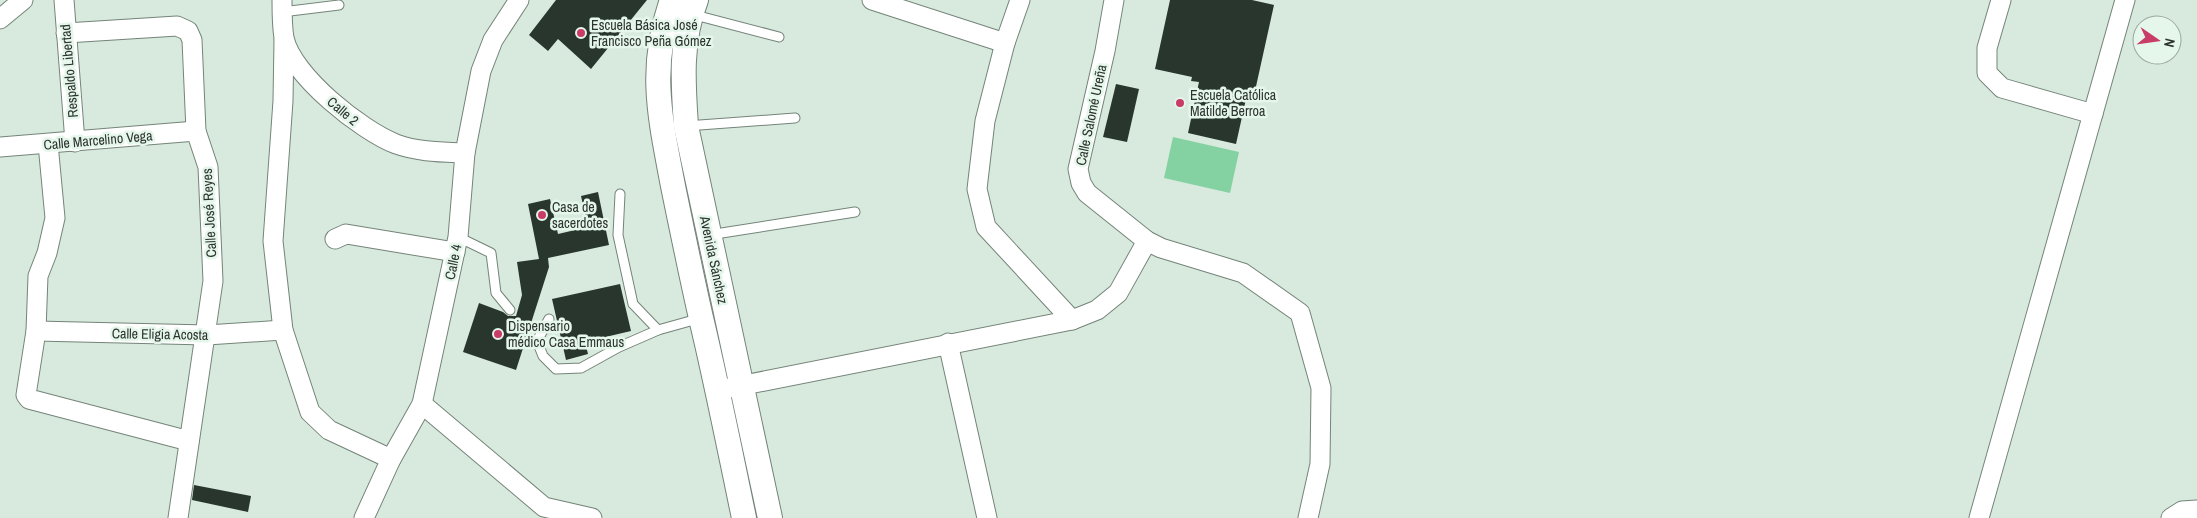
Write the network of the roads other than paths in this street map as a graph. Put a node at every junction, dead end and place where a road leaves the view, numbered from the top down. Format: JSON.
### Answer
{"nodes":[{"id":1,"x":23,"y":0,"type":"edge"},
{"id":2,"x":64,"y":0,"type":"edge"},
{"id":3,"x":519,"y":0,"type":"edge"},
{"id":4,"x":672,"y":0,"type":"edge"},
{"id":5,"x":872,"y":0,"type":"edge"},
{"id":6,"x":1020,"y":0,"type":"edge"},
{"id":7,"x":1114,"y":0,"type":"edge"},
{"id":8,"x":2001,"y":0,"type":"edge"},
{"id":9,"x":2125,"y":0,"type":"edge"},
{"id":10,"x":339,"y":5,"type":"dead end"},
{"id":11,"x":282,"y":6,"type":"edge"},
{"id":12,"x":694,"y":7,"type":"edge"},
{"id":13,"x":0,"y":19,"type":"edge"},
{"id":14,"x":66,"y":33,"type":"junction"},
{"id":15,"x":779,"y":36,"type":"dead end"},
{"id":16,"x":284,"y":40,"type":"junction"},
{"id":17,"x":1005,"y":43,"type":"junction"},
{"id":18,"x":2093,"y":114,"type":"junction"},
{"id":19,"x":796,"y":118,"type":"dead end"},
{"id":20,"x":686,"y":126,"type":"junction"},
{"id":21,"x":196,"y":131,"type":"junction"},
{"id":22,"x":75,"y":142,"type":"junction"},
{"id":23,"x":48,"y":144,"type":"junction"},
{"id":24,"x":0,"y":147,"type":"edge"},
{"id":25,"x":465,"y":153,"type":"junction"},
{"id":26,"x":620,"y":194,"type":"dead end"},
{"id":27,"x":855,"y":212,"type":"dead end"},
{"id":28,"x":708,"y":235,"type":"junction"},
{"id":29,"x":335,"y":239,"type":"dead end"},
{"id":30,"x":1148,"y":241,"type":"junction"},
{"id":31,"x":683,"y":243,"type":"junction"},
{"id":32,"x":457,"y":244,"type":"junction"},
{"id":33,"x":510,"y":310,"type":"dead end"},
{"id":34,"x":701,"y":318,"type":"junction"},
{"id":35,"x":549,"y":319,"type":"dead end"},
{"id":36,"x":1072,"y":320,"type":"junction"},
{"id":37,"x":283,"y":330,"type":"junction"},
{"id":38,"x":658,"y":330,"type":"junction"},
{"id":39,"x":36,"y":331,"type":"junction"},
{"id":40,"x":207,"y":336,"type":"junction"},
{"id":41,"x":948,"y":343,"type":"junction"},
{"id":42,"x":742,"y":385,"type":"junction"},
{"id":43,"x":717,"y":390,"type":"junction"},
{"id":44,"x":422,"y":404,"type":"junction"},
{"id":45,"x":189,"y":441,"type":"junction"},
{"id":46,"x":391,"y":459,"type":"junction"},
{"id":47,"x":2197,"y":510,"type":"edge"},
{"id":48,"x":544,"y":512,"type":"edge"},
{"id":49,"x":178,"y":518,"type":"edge"},
{"id":50,"x":364,"y":518,"type":"edge"},
{"id":51,"x":592,"y":518,"type":"edge"},
{"id":52,"x":744,"y":518,"type":"edge"},
{"id":53,"x":770,"y":518,"type":"edge"},
{"id":54,"x":987,"y":518,"type":"edge"},
{"id":55,"x":1308,"y":518,"type":"edge"},
{"id":56,"x":1979,"y":518,"type":"edge"},
{"id":57,"x":2172,"y":518,"type":"edge"}],
"edges":[{"from":1,"to":13,"type":"street"},
{"from":2,"to":14,"type":"street","name":"Respaldo Libertad"},
{"from":3,"to":25,"type":"street","name":"Calle 4"},
{"from":4,"to":31,"type":"street","name":"Avenida Sánchez"},
{"from":5,"to":17,"type":"street"},
{"from":6,"to":17,"type":"street"},
{"from":7,"to":30,"type":"street","name":"Calle Salomé Ureña"},
{"from":8,"to":18,"type":"street"},
{"from":9,"to":18,"type":"street"},
{"from":10,"to":11,"type":"lane"},
{"from":11,"to":16,"type":"street","name":"Calle 2"},
{"from":12,"to":15,"type":"lane"},
{"from":12,"to":20,"type":"street","name":"Avenida Sánchez"},
{"from":14,"to":21,"type":"street","name":"Calle José Reyes"},
{"from":14,"to":22,"type":"street","name":"Respaldo Libertad"},
{"from":16,"to":25,"type":"street","name":"Calle 2"},
{"from":16,"to":37,"type":"street"},
{"from":17,"to":36,"type":"street"},
{"from":18,"to":56,"type":"street"},
{"from":19,"to":20,"type":"lane"},
{"from":20,"to":28,"type":"street","name":"Avenida Sánchez"},
{"from":21,"to":22,"type":"street","name":"Calle Marcelino Vega"},
{"from":21,"to":40,"type":"street","name":"Calle José Reyes"},
{"from":22,"to":23,"type":"street","name":"Calle Marcelino Vega"},
{"from":23,"to":24,"type":"street","name":"Calle Marcelino Vega"},
{"from":23,"to":39,"type":"street"},
{"from":25,"to":32,"type":"street","name":"Calle 4"},
{"from":26,"to":38,"type":"lane"},
{"from":27,"to":28,"type":"lane"},
{"from":28,"to":31,"type":"street"},
{"from":28,"to":42,"type":"street","name":"Avenida Sánchez"},
{"from":29,"to":32,"type":"street"},
{"from":30,"to":36,"type":"street"},
{"from":30,"to":55,"type":"street","name":"Calle Salomé Ureña"},
{"from":31,"to":34,"type":"street","name":"Avenida Sánchez"},
{"from":32,"to":33,"type":"lane"},
{"from":32,"to":44,"type":"street","name":"Calle 4"},
{"from":34,"to":38,"type":"lane"},
{"from":34,"to":43,"type":"street","name":"Avenida Sánchez"},
{"from":35,"to":38,"type":"lane"},
{"from":36,"to":41,"type":"street"},
{"from":37,"to":40,"type":"street","name":"Calle Eligia Acosta"},
{"from":37,"to":46,"type":"street"},
{"from":39,"to":40,"type":"street","name":"Calle Eligia Acosta"},
{"from":39,"to":45,"type":"street"},
{"from":40,"to":45,"type":"street","name":"Calle José Reyes"},
{"from":41,"to":42,"type":"street"},
{"from":41,"to":54,"type":"street"},
{"from":42,"to":43,"type":"street"},
{"from":42,"to":53,"type":"street","name":"Avenida Sánchez"},
{"from":43,"to":52,"type":"street","name":"Avenida Sánchez"},
{"from":44,"to":46,"type":"street","name":"Calle 4"},
{"from":44,"to":48,"type":"street"},
{"from":45,"to":49,"type":"street","name":"Calle José Reyes"},
{"from":46,"to":50,"type":"street","name":"Calle 4"},
{"from":47,"to":57,"type":"street"},
{"from":48,"to":51,"type":"street"}]}
